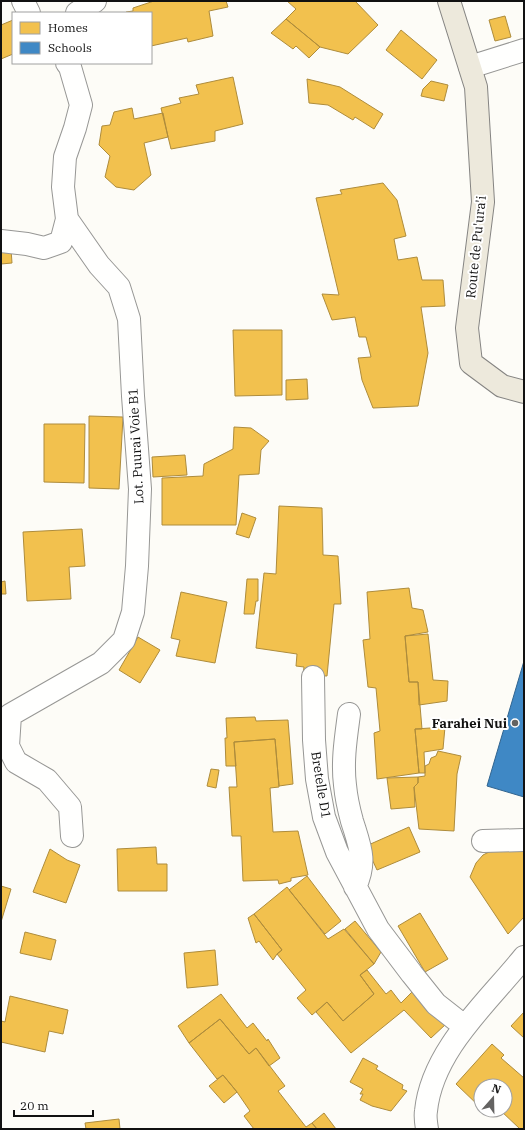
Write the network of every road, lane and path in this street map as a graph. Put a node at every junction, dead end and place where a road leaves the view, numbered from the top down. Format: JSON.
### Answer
{"nodes":[{"id":1,"x":23,"y":1,"type":"edge"},
{"id":2,"x":95,"y":1,"type":"edge"},
{"id":3,"x":449,"y":1,"type":"edge"},
{"id":4,"x":28,"y":12,"type":"edge"},
{"id":5,"x":78,"y":12,"type":"edge"},
{"id":6,"x":524,"y":50,"type":"edge"},
{"id":7,"x":68,"y":64,"type":"edge"},
{"id":8,"x":470,"y":67,"type":"junction"},
{"id":9,"x":67,"y":219,"type":"junction"},
{"id":10,"x":1,"y":241,"type":"edge"},
{"id":11,"x":524,"y":392,"type":"edge"},
{"id":12,"x":313,"y":677,"type":"dead end"},
{"id":13,"x":349,"y":714,"type":"dead end"},
{"id":14,"x":6,"y":721,"type":"edge"},
{"id":15,"x":72,"y":836,"type":"dead end"},
{"id":16,"x":524,"y":840,"type":"edge"},
{"id":17,"x":483,"y":841,"type":"dead end"},
{"id":18,"x":355,"y":887,"type":"junction"},
{"id":19,"x":524,"y":957,"type":"edge"},
{"id":20,"x":464,"y":1026,"type":"junction"},
{"id":21,"x":427,"y":1129,"type":"edge"}],
"edges":[{"from":1,"to":4,"type":"street"},
{"from":2,"to":5,"type":"street"},
{"from":3,"to":8,"type":"main road","name":"Route de Pu'ura'i"},
{"from":6,"to":8,"type":"street"},
{"from":7,"to":9,"type":"street"},
{"from":8,"to":11,"type":"main road","name":"Route de Pu'ura'i"},
{"from":9,"to":10,"type":"street"},
{"from":9,"to":14,"type":"street","name":"Lot. Puurai Voie B1"},
{"from":12,"to":18,"type":"street","name":"Bretelle D1"},
{"from":13,"to":18,"type":"street","name":"Bretelle D1"},
{"from":14,"to":15,"type":"street","name":"Lot. Puurai Voie B1"},
{"from":16,"to":17,"type":"street"},
{"from":18,"to":20,"type":"street","name":"Bretelle D1"},
{"from":19,"to":20,"type":"street"},
{"from":20,"to":21,"type":"street"}]}
